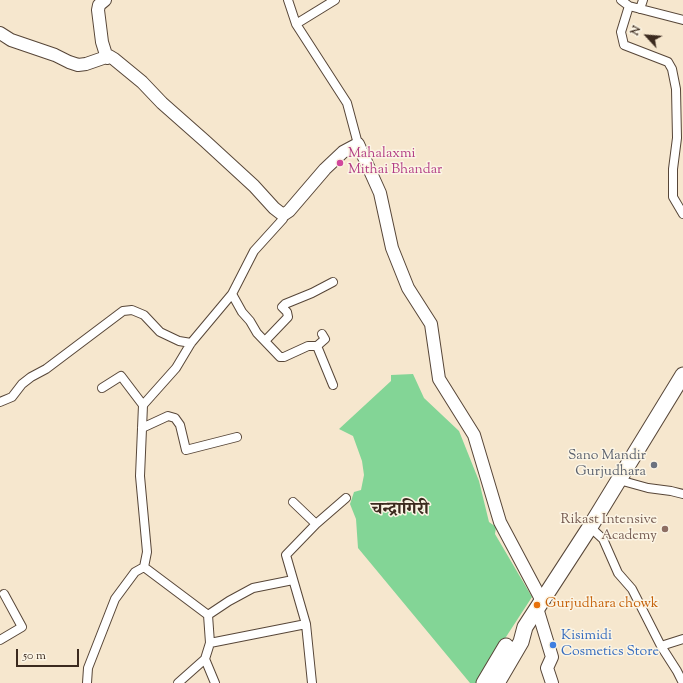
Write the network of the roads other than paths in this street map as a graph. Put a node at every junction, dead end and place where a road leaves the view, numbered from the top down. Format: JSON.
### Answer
{"nodes":[{"id":1,"x":106,"y":0,"type":"edge"},
{"id":2,"x":288,"y":0,"type":"edge"},
{"id":3,"x":335,"y":0,"type":"edge"},
{"id":4,"x":621,"y":0,"type":"edge"},
{"id":5,"x":643,"y":0,"type":"edge"},
{"id":6,"x":628,"y":6,"type":"junction"},
{"id":7,"x":640,"y":9,"type":"junction"},
{"id":8,"x":683,"y":20,"type":"edge"},
{"id":9,"x":296,"y":24,"type":"junction"},
{"id":10,"x":0,"y":33,"type":"edge"},
{"id":11,"x":107,"y":58,"type":"junction"},
{"id":12,"x":358,"y":144,"type":"junction"},
{"id":13,"x":683,"y":214,"type":"edge"},
{"id":14,"x":283,"y":215,"type":"junction"},
{"id":15,"x":333,"y":282,"type":"dead end"},
{"id":16,"x":232,"y":294,"type":"junction"},
{"id":17,"x":322,"y":334,"type":"dead end"},
{"id":18,"x":265,"y":341,"type":"junction"},
{"id":19,"x":191,"y":343,"type":"junction"},
{"id":20,"x":317,"y":346,"type":"junction"},
{"id":21,"x":683,"y":375,"type":"edge"},
{"id":22,"x":333,"y":385,"type":"dead end"},
{"id":23,"x":102,"y":388,"type":"dead end"},
{"id":24,"x":0,"y":402,"type":"edge"},
{"id":25,"x":143,"y":405,"type":"junction"},
{"id":26,"x":142,"y":428,"type":"junction"},
{"id":27,"x":237,"y":437,"type":"dead end"},
{"id":28,"x":619,"y":480,"type":"junction"},
{"id":29,"x":683,"y":494,"type":"edge"},
{"id":30,"x":346,"y":498,"type":"dead end"},
{"id":31,"x":293,"y":502,"type":"dead end"},
{"id":32,"x":316,"y":524,"type":"junction"},
{"id":33,"x":590,"y":527,"type":"junction"},
{"id":34,"x":144,"y":567,"type":"junction"},
{"id":35,"x":293,"y":580,"type":"junction"},
{"id":36,"x":4,"y":594,"type":"dead end"},
{"id":37,"x":540,"y":604,"type":"junction"},
{"id":38,"x":208,"y":615,"type":"junction"},
{"id":39,"x":306,"y":624,"type":"junction"},
{"id":40,"x":525,"y":627,"type":"junction"},
{"id":41,"x":683,"y":639,"type":"edge"},
{"id":42,"x":0,"y":640,"type":"edge"},
{"id":43,"x":210,"y":643,"type":"junction"},
{"id":44,"x":661,"y":646,"type":"junction"},
{"id":45,"x":205,"y":659,"type":"junction"},
{"id":46,"x":507,"y":665,"type":"junction"},
{"id":47,"x":87,"y":683,"type":"edge"},
{"id":48,"x":178,"y":683,"type":"edge"},
{"id":49,"x":215,"y":683,"type":"edge"},
{"id":50,"x":312,"y":683,"type":"edge"},
{"id":51,"x":484,"y":683,"type":"edge"},
{"id":52,"x":492,"y":683,"type":"edge"},
{"id":53,"x":497,"y":683,"type":"edge"},
{"id":54,"x":552,"y":683,"type":"edge"},
{"id":55,"x":683,"y":683,"type":"edge"}],
"edges":[{"from":1,"to":11,"type":"street"},
{"from":2,"to":9,"type":"street"},
{"from":3,"to":9,"type":"street"},
{"from":4,"to":6,"type":"street"},
{"from":5,"to":7,"type":"street"},
{"from":6,"to":7,"type":"street"},
{"from":6,"to":13,"type":"street"},
{"from":7,"to":8,"type":"street"},
{"from":9,"to":12,"type":"street"},
{"from":10,"to":11,"type":"street"},
{"from":11,"to":14,"type":"street"},
{"from":12,"to":14,"type":"street"},
{"from":12,"to":37,"type":"street"},
{"from":14,"to":16,"type":"street"},
{"from":15,"to":18,"type":"street"},
{"from":16,"to":18,"type":"street"},
{"from":16,"to":19,"type":"street"},
{"from":17,"to":20,"type":"street"},
{"from":18,"to":20,"type":"street"},
{"from":19,"to":24,"type":"street"},
{"from":19,"to":25,"type":"street"},
{"from":20,"to":22,"type":"street"},
{"from":21,"to":28,"type":"highway"},
{"from":23,"to":25,"type":"street"},
{"from":25,"to":26,"type":"street"},
{"from":26,"to":27,"type":"street"},
{"from":26,"to":34,"type":"street"},
{"from":28,"to":29,"type":"street"},
{"from":28,"to":33,"type":"highway"},
{"from":30,"to":32,"type":"street"},
{"from":31,"to":32,"type":"street"},
{"from":32,"to":35,"type":"street"},
{"from":33,"to":37,"type":"highway"},
{"from":33,"to":44,"type":"street"},
{"from":34,"to":38,"type":"street"},
{"from":34,"to":47,"type":"street"},
{"from":35,"to":38,"type":"street"},
{"from":35,"to":39,"type":"street"},
{"from":36,"to":42,"type":"street"},
{"from":37,"to":40,"type":"highway"},
{"from":37,"to":54,"type":"street"},
{"from":38,"to":43,"type":"street"},
{"from":39,"to":43,"type":"street"},
{"from":39,"to":50,"type":"street"},
{"from":40,"to":46,"type":"highway"},
{"from":40,"to":51,"type":"highway"},
{"from":41,"to":44,"type":"street"},
{"from":43,"to":45,"type":"street"},
{"from":44,"to":55,"type":"street"},
{"from":45,"to":48,"type":"street"},
{"from":45,"to":49,"type":"street"},
{"from":46,"to":52,"type":"highway"},
{"from":46,"to":53,"type":"highway"}]}
